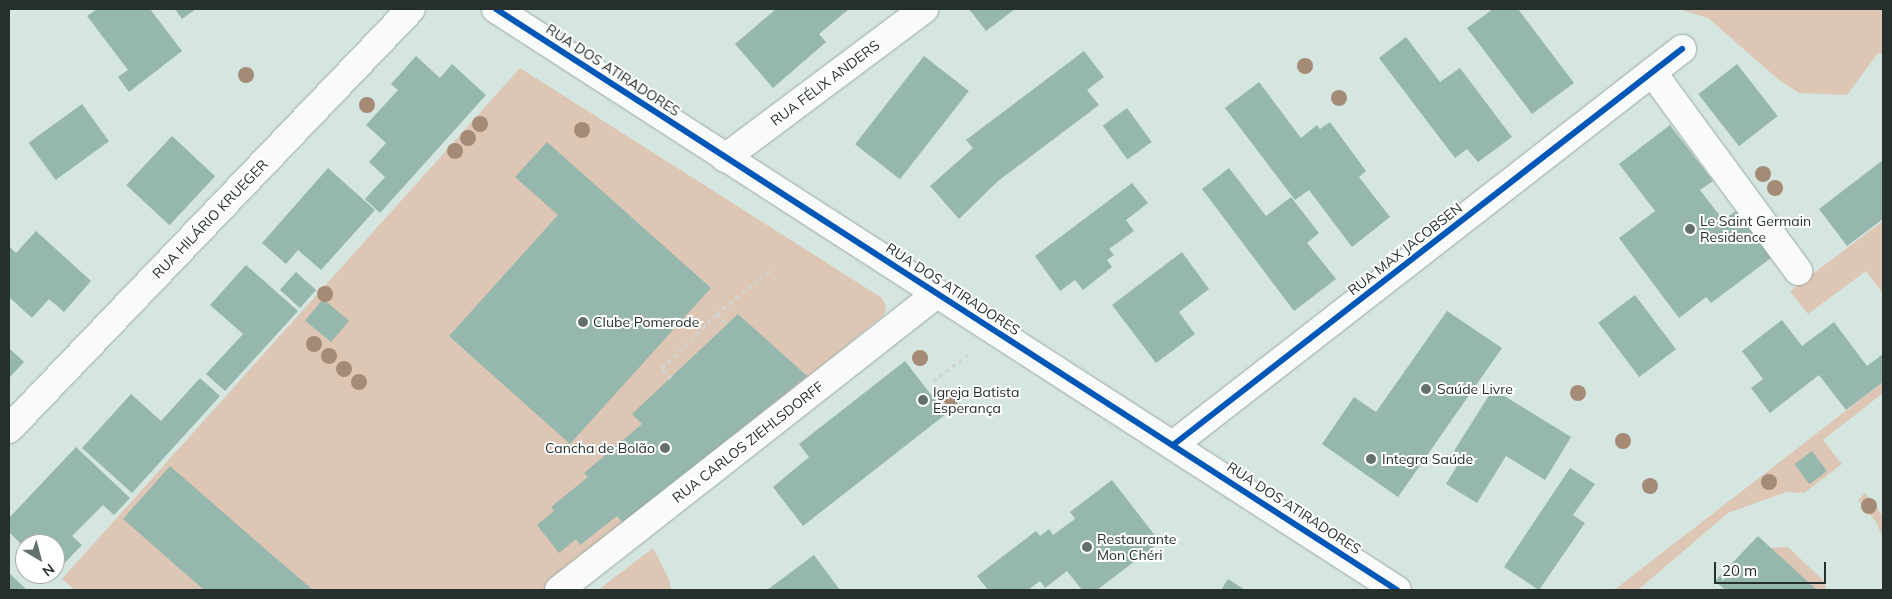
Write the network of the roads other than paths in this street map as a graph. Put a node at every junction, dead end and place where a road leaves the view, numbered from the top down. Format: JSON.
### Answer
{"nodes":[{"id":1,"x":411,"y":9,"type":"edge"},
{"id":2,"x":496,"y":9,"type":"edge"},
{"id":3,"x":924,"y":9,"type":"edge"},
{"id":4,"x":1682,"y":48,"type":"dead end"},
{"id":5,"x":1652,"y":72,"type":"junction"},
{"id":6,"x":725,"y":158,"type":"junction"},
{"id":7,"x":1798,"y":271,"type":"dead end"},
{"id":8,"x":937,"y":294,"type":"junction"},
{"id":9,"x":9,"y":429,"type":"edge"},
{"id":10,"x":1174,"y":444,"type":"junction"},
{"id":11,"x":559,"y":590,"type":"edge"},
{"id":12,"x":1397,"y":590,"type":"edge"}],
"edges":[{"from":1,"to":9,"type":"street","name":"RUA HILÁRIO KRUEGER"},
{"from":2,"to":6,"type":"street","name":"RUA DOS ATIRADORES"},
{"from":3,"to":6,"type":"street","name":"RUA FÉLIX ANDERS"},
{"from":4,"to":5,"type":"street","name":"RUA MAX JACOBSEN"},
{"from":5,"to":7,"type":"street"},
{"from":5,"to":10,"type":"street","name":"RUA MAX JACOBSEN"},
{"from":6,"to":8,"type":"street","name":"RUA DOS ATIRADORES"},
{"from":8,"to":10,"type":"street","name":"RUA DOS ATIRADORES"},
{"from":8,"to":11,"type":"street","name":"RUA CARLOS ZIEHLSDORFF"},
{"from":10,"to":12,"type":"street","name":"RUA DOS ATIRADORES"}]}
